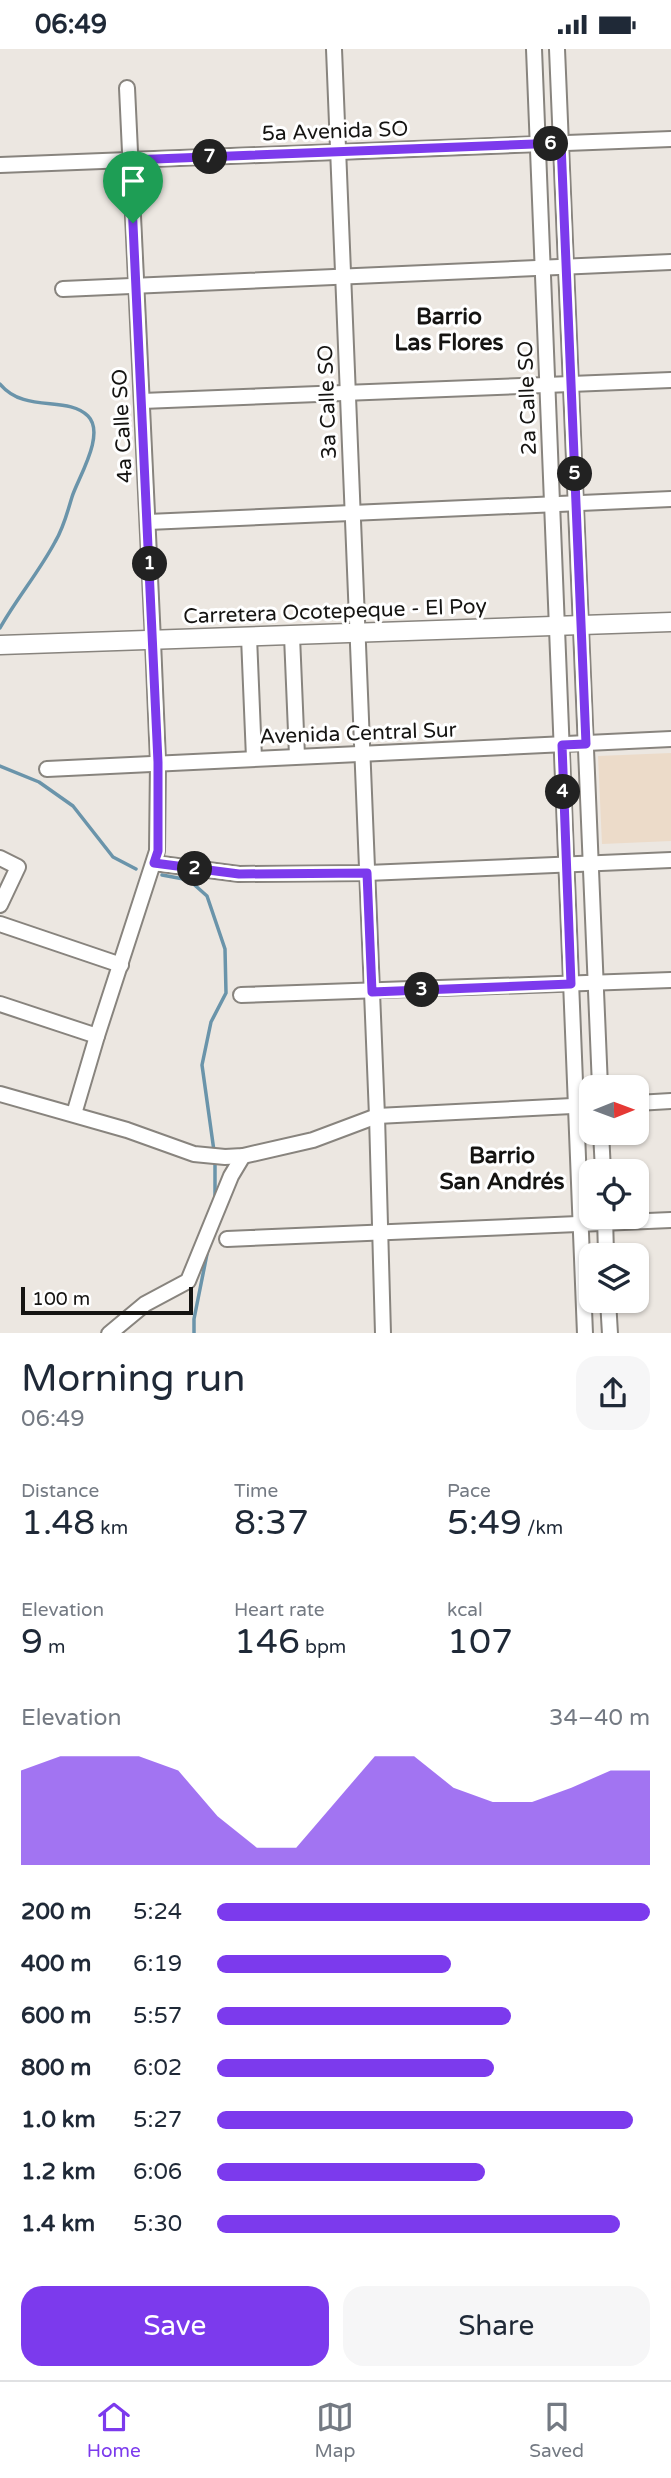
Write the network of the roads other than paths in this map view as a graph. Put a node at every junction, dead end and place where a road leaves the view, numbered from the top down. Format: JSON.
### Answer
{"nodes":[{"id":1,"x":334,"y":49,"type":"edge"},
{"id":2,"x":534,"y":49,"type":"edge"},
{"id":3,"x":557,"y":49,"type":"edge"},
{"id":4,"x":127,"y":88,"type":"dead end"},
{"id":5,"x":671,"y":139,"type":"edge"},
{"id":6,"x":561,"y":143,"type":"junction"},
{"id":7,"x":538,"y":144,"type":"junction"},
{"id":8,"x":338,"y":152,"type":"junction"},
{"id":9,"x":130,"y":160,"type":"junction"},
{"id":10,"x":0,"y":165,"type":"edge"},
{"id":11,"x":671,"y":263,"type":"edge"},
{"id":12,"x":566,"y":267,"type":"junction"},
{"id":13,"x":543,"y":268,"type":"junction"},
{"id":14,"x":343,"y":277,"type":"junction"},
{"id":15,"x":136,"y":286,"type":"junction"},
{"id":16,"x":63,"y":289,"type":"dead end"},
{"id":17,"x":671,"y":380,"type":"edge"},
{"id":18,"x":571,"y":384,"type":"junction"},
{"id":19,"x":547,"y":385,"type":"junction"},
{"id":20,"x":348,"y":394,"type":"junction"},
{"id":21,"x":142,"y":401,"type":"junction"},
{"id":22,"x":671,"y":499,"type":"edge"},
{"id":23,"x":576,"y":503,"type":"junction"},
{"id":24,"x":552,"y":504,"type":"junction"},
{"id":25,"x":353,"y":513,"type":"junction"},
{"id":26,"x":148,"y":521,"type":"junction"},
{"id":27,"x":671,"y":622,"type":"edge"},
{"id":28,"x":581,"y":625,"type":"junction"},
{"id":29,"x":557,"y":626,"type":"junction"},
{"id":30,"x":358,"y":633,"type":"junction"},
{"id":31,"x":292,"y":636,"type":"junction"},
{"id":32,"x":250,"y":637,"type":"junction"},
{"id":33,"x":153,"y":641,"type":"junction"},
{"id":34,"x":0,"y":645,"type":"edge"},
{"id":35,"x":671,"y":739,"type":"edge"},
{"id":36,"x":586,"y":744,"type":"junction"},
{"id":37,"x":562,"y":745,"type":"junction"},
{"id":38,"x":362,"y":754,"type":"junction"},
{"id":39,"x":298,"y":757,"type":"junction"},
{"id":40,"x":254,"y":758,"type":"junction"},
{"id":41,"x":158,"y":762,"type":"junction"},
{"id":42,"x":47,"y":769,"type":"dead end"},
{"id":43,"x":0,"y":858,"type":"edge"},
{"id":44,"x":671,"y":860,"type":"edge"},
{"id":45,"x":154,"y":863,"type":"junction"},
{"id":46,"x":566,"y":863,"type":"junction"},
{"id":47,"x":590,"y":863,"type":"junction"},
{"id":48,"x":367,"y":873,"type":"junction"},
{"id":49,"x":0,"y":905,"type":"edge"},
{"id":50,"x":0,"y":923,"type":"edge"},
{"id":51,"x":121,"y":965,"type":"junction"},
{"id":52,"x":671,"y":980,"type":"edge"},
{"id":53,"x":595,"y":983,"type":"junction"},
{"id":54,"x":571,"y":984,"type":"junction"},
{"id":55,"x":372,"y":992,"type":"junction"},
{"id":56,"x":241,"y":995,"type":"dead end"},
{"id":57,"x":0,"y":1004,"type":"edge"},
{"id":58,"x":97,"y":1036,"type":"junction"},
{"id":59,"x":599,"y":1075,"type":"edge"},
{"id":60,"x":0,"y":1094,"type":"edge"},
{"id":61,"x":671,"y":1101,"type":"edge"},
{"id":62,"x":649,"y":1102,"type":"edge"},
{"id":63,"x":576,"y":1106,"type":"junction"},
{"id":64,"x":579,"y":1106,"type":"edge"},
{"id":65,"x":74,"y":1114,"type":"junction"},
{"id":66,"x":377,"y":1116,"type":"junction"},
{"id":67,"x":243,"y":1156,"type":"junction"},
{"id":68,"x":579,"y":1194,"type":"edge"},
{"id":69,"x":649,"y":1220,"type":"edge"},
{"id":70,"x":671,"y":1220,"type":"edge"},
{"id":71,"x":579,"y":1224,"type":"edge"},
{"id":72,"x":580,"y":1229,"type":"edge"},
{"id":73,"x":380,"y":1233,"type":"junction"},
{"id":74,"x":228,"y":1239,"type":"dead end"},
{"id":75,"x":609,"y":1313,"type":"edge"},
{"id":76,"x":109,"y":1333,"type":"edge"},
{"id":77,"x":383,"y":1333,"type":"edge"},
{"id":78,"x":585,"y":1333,"type":"edge"},
{"id":79,"x":610,"y":1333,"type":"edge"}],
"edges":[{"from":1,"to":8,"type":"street","name":"3a Calle SO"},
{"from":2,"to":7,"type":"street","name":"2a Calle SO"},
{"from":3,"to":6,"type":"street","name":"2a Calle SO"},
{"from":4,"to":9,"type":"street","name":"4a Calle SO"},
{"from":5,"to":6,"type":"street","name":"5a Avenida SO"},
{"from":6,"to":7,"type":"street","name":"5a Avenida SO"},
{"from":6,"to":12,"type":"street","name":"2a Calle SO"},
{"from":7,"to":8,"type":"street","name":"5a Avenida SO"},
{"from":7,"to":13,"type":"street","name":"2a Calle SO"},
{"from":8,"to":9,"type":"street","name":"5a Avenida SO"},
{"from":8,"to":14,"type":"street","name":"3a Calle SO"},
{"from":9,"to":10,"type":"street","name":"5a Avenida SO"},
{"from":9,"to":15,"type":"street","name":"4a Calle SO"},
{"from":11,"to":12,"type":"street"},
{"from":12,"to":13,"type":"street"},
{"from":12,"to":18,"type":"street","name":"2a Calle SO"},
{"from":13,"to":14,"type":"street"},
{"from":13,"to":19,"type":"street","name":"2a Calle SO"},
{"from":14,"to":15,"type":"street"},
{"from":14,"to":20,"type":"street","name":"3a Calle SO"},
{"from":15,"to":16,"type":"street"},
{"from":15,"to":21,"type":"street","name":"4a Calle SO"},
{"from":17,"to":18,"type":"street"},
{"from":18,"to":19,"type":"street"},
{"from":18,"to":23,"type":"street","name":"2a Calle SO"},
{"from":19,"to":20,"type":"street"},
{"from":19,"to":24,"type":"street","name":"2a Calle SO"},
{"from":20,"to":21,"type":"street"},
{"from":20,"to":25,"type":"street","name":"3a Calle SO"},
{"from":21,"to":26,"type":"street","name":"4a Calle SO"},
{"from":22,"to":23,"type":"street"},
{"from":23,"to":24,"type":"street"},
{"from":23,"to":28,"type":"street","name":"2a Calle SO"},
{"from":24,"to":25,"type":"street"},
{"from":24,"to":29,"type":"street","name":"2a Calle SO"},
{"from":25,"to":26,"type":"street"},
{"from":25,"to":30,"type":"street","name":"3a Calle SO"},
{"from":26,"to":33,"type":"street","name":"4a Calle SO"},
{"from":27,"to":28,"type":"main road","name":"Carretera Ocotepeque - El Poy"},
{"from":28,"to":29,"type":"main road","name":"Carretera Ocotepeque - El Poy"},
{"from":28,"to":36,"type":"street","name":"2a Calle SO"},
{"from":29,"to":30,"type":"main road","name":"Carretera Ocotepeque - El Poy"},
{"from":29,"to":37,"type":"street","name":"2a Calle SO"},
{"from":30,"to":31,"type":"main road","name":"Carretera Ocotepeque - El Poy"},
{"from":30,"to":38,"type":"street","name":"3a Calle SO"},
{"from":31,"to":32,"type":"main road","name":"Carretera Ocotepeque - El Poy"},
{"from":31,"to":39,"type":"street"},
{"from":32,"to":33,"type":"main road","name":"Carretera Ocotepeque - El Poy"},
{"from":32,"to":40,"type":"street"},
{"from":33,"to":34,"type":"main road","name":"Carretera Ocotepeque - El Poy"},
{"from":33,"to":41,"type":"street","name":"4a Calle SO"},
{"from":35,"to":36,"type":"street","name":"Avenida Central Sur"},
{"from":36,"to":37,"type":"street","name":"Avenida Central Sur"},
{"from":36,"to":47,"type":"street","name":"2a Calle SO"},
{"from":37,"to":38,"type":"street","name":"Avenida Central Sur"},
{"from":37,"to":46,"type":"street","name":"2a Calle SO"},
{"from":38,"to":39,"type":"street","name":"Avenida Central Sur"},
{"from":38,"to":48,"type":"street","name":"3a Calle SO"},
{"from":39,"to":40,"type":"street","name":"Avenida Central Sur"},
{"from":40,"to":41,"type":"street","name":"Avenida Central Sur"},
{"from":41,"to":42,"type":"street","name":"Avenida Central Sur"},
{"from":41,"to":45,"type":"street","name":"4a Calle SO"},
{"from":43,"to":49,"type":"street"},
{"from":44,"to":47,"type":"street"},
{"from":45,"to":48,"type":"street"},
{"from":45,"to":51,"type":"street","name":"4a Calle SO"},
{"from":46,"to":47,"type":"street"},
{"from":46,"to":48,"type":"street"},
{"from":46,"to":54,"type":"street","name":"2a Calle SO"},
{"from":47,"to":53,"type":"street","name":"2a Calle SO"},
{"from":48,"to":55,"type":"street","name":"3a Calle SO"},
{"from":50,"to":51,"type":"street"},
{"from":51,"to":58,"type":"street","name":"4a Calle SO"},
{"from":52,"to":53,"type":"street"},
{"from":53,"to":54,"type":"street"},
{"from":53,"to":59,"type":"street","name":"2a Calle SO"},
{"from":54,"to":55,"type":"street"},
{"from":54,"to":63,"type":"street","name":"2a Calle SO"},
{"from":55,"to":56,"type":"street"},
{"from":55,"to":66,"type":"street","name":"3a Calle SO"},
{"from":57,"to":58,"type":"street"},
{"from":58,"to":65,"type":"street","name":"4a Calle SO"},
{"from":60,"to":65,"type":"street"},
{"from":61,"to":62,"type":"street"},
{"from":63,"to":64,"type":"street"},
{"from":63,"to":66,"type":"street"},
{"from":63,"to":68,"type":"street","name":"2a Calle SO"},
{"from":65,"to":67,"type":"street"},
{"from":66,"to":67,"type":"street"},
{"from":66,"to":73,"type":"street","name":"3a Calle SO"},
{"from":67,"to":76,"type":"street"},
{"from":69,"to":70,"type":"street"},
{"from":71,"to":73,"type":"street"},
{"from":72,"to":78,"type":"street","name":"2a Calle SO"},
{"from":73,"to":74,"type":"street"},
{"from":73,"to":77,"type":"street","name":"3a Calle SO"},
{"from":75,"to":79,"type":"street"}]}
